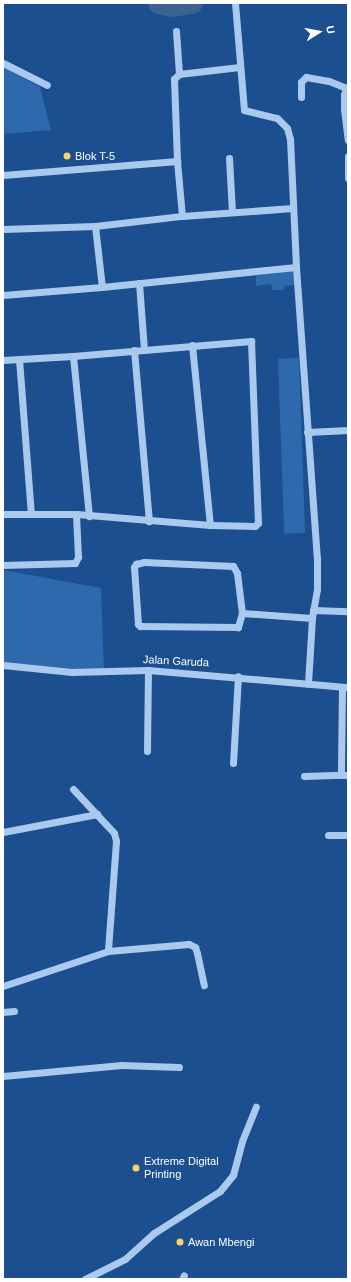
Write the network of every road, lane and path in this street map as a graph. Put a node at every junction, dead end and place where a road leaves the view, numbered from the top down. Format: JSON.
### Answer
{"nodes":[{"id":1,"x":235,"y":4,"type":"edge"},
{"id":2,"x":176,"y":31,"type":"dead end"},
{"id":3,"x":3,"y":63,"type":"edge"},
{"id":4,"x":240,"y":67,"type":"junction"},
{"id":5,"x":179,"y":74,"type":"junction"},
{"id":6,"x":47,"y":85,"type":"dead end"},
{"id":7,"x":347,"y":88,"type":"edge"},
{"id":8,"x":301,"y":97,"type":"dead end"},
{"id":9,"x":348,"y":140,"type":"edge"},
{"id":10,"x":348,"y":156,"type":"edge"},
{"id":11,"x":229,"y":158,"type":"dead end"},
{"id":12,"x":177,"y":162,"type":"junction"},
{"id":13,"x":3,"y":175,"type":"edge"},
{"id":14,"x":348,"y":178,"type":"edge"},
{"id":15,"x":293,"y":208,"type":"junction"},
{"id":16,"x":232,"y":212,"type":"junction"},
{"id":17,"x":182,"y":216,"type":"junction"},
{"id":18,"x":95,"y":226,"type":"junction"},
{"id":19,"x":3,"y":228,"type":"edge"},
{"id":20,"x":296,"y":267,"type":"junction"},
{"id":21,"x":139,"y":284,"type":"junction"},
{"id":22,"x":102,"y":287,"type":"junction"},
{"id":23,"x":3,"y":295,"type":"edge"},
{"id":24,"x":192,"y":345,"type":"junction"},
{"id":25,"x":144,"y":349,"type":"junction"},
{"id":26,"x":134,"y":350,"type":"junction"},
{"id":27,"x":73,"y":356,"type":"junction"},
{"id":28,"x":19,"y":359,"type":"junction"},
{"id":29,"x":3,"y":360,"type":"edge"},
{"id":30,"x":348,"y":430,"type":"edge"},
{"id":31,"x":307,"y":432,"type":"junction"},
{"id":32,"x":3,"y":514,"type":"edge"},
{"id":33,"x":31,"y":514,"type":"junction"},
{"id":34,"x":76,"y":514,"type":"junction"},
{"id":35,"x":89,"y":516,"type":"junction"},
{"id":36,"x":149,"y":521,"type":"junction"},
{"id":37,"x":210,"y":525,"type":"junction"},
{"id":38,"x":3,"y":565,"type":"edge"},
{"id":39,"x":313,"y":610,"type":"junction"},
{"id":40,"x":348,"y":611,"type":"edge"},
{"id":41,"x":242,"y":613,"type":"junction"},
{"id":42,"x":312,"y":618,"type":"junction"},
{"id":43,"x":3,"y":665,"type":"edge"},
{"id":44,"x":148,"y":670,"type":"junction"},
{"id":45,"x":238,"y":676,"type":"junction"},
{"id":46,"x":308,"y":684,"type":"junction"},
{"id":47,"x":345,"y":687,"type":"edge"},
{"id":48,"x":147,"y":750,"type":"dead end"},
{"id":49,"x":233,"y":763,"type":"dead end"},
{"id":50,"x":344,"y":775,"type":"edge"},
{"id":51,"x":304,"y":776,"type":"dead end"},
{"id":52,"x":73,"y":789,"type":"dead end"},
{"id":53,"x":97,"y":814,"type":"junction"},
{"id":54,"x":3,"y":832,"type":"edge"},
{"id":55,"x":328,"y":835,"type":"dead end"},
{"id":56,"x":348,"y":835,"type":"edge"},
{"id":57,"x":108,"y":951,"type":"junction"},
{"id":58,"x":204,"y":985,"type":"dead end"},
{"id":59,"x":3,"y":986,"type":"edge"},
{"id":60,"x":14,"y":1011,"type":"dead end"},
{"id":61,"x":3,"y":1012,"type":"edge"},
{"id":62,"x":178,"y":1067,"type":"dead end"},
{"id":63,"x":3,"y":1076,"type":"edge"},
{"id":64,"x":256,"y":1107,"type":"dead end"},
{"id":65,"x":85,"y":1279,"type":"edge"}],
"edges":[{"from":1,"to":4,"type":"street"},
{"from":2,"to":5,"type":"street"},
{"from":3,"to":6,"type":"street"},
{"from":4,"to":5,"type":"street"},
{"from":4,"to":15,"type":"street"},
{"from":5,"to":12,"type":"street"},
{"from":7,"to":8,"type":"street"},
{"from":7,"to":9,"type":"street"},
{"from":10,"to":14,"type":"street"},
{"from":11,"to":16,"type":"street"},
{"from":12,"to":13,"type":"street"},
{"from":12,"to":17,"type":"street"},
{"from":15,"to":16,"type":"street"},
{"from":15,"to":20,"type":"street"},
{"from":16,"to":17,"type":"street"},
{"from":17,"to":18,"type":"street"},
{"from":18,"to":19,"type":"street"},
{"from":18,"to":22,"type":"street"},
{"from":20,"to":21,"type":"street"},
{"from":20,"to":31,"type":"street"},
{"from":21,"to":22,"type":"street"},
{"from":21,"to":25,"type":"street"},
{"from":22,"to":23,"type":"street"},
{"from":24,"to":25,"type":"street"},
{"from":24,"to":37,"type":"street"},
{"from":24,"to":37,"type":"street"},
{"from":25,"to":26,"type":"street"},
{"from":26,"to":27,"type":"street"},
{"from":26,"to":36,"type":"street"},
{"from":27,"to":28,"type":"street"},
{"from":27,"to":35,"type":"street"},
{"from":28,"to":29,"type":"street"},
{"from":28,"to":33,"type":"street"},
{"from":30,"to":31,"type":"street"},
{"from":31,"to":39,"type":"street"},
{"from":32,"to":33,"type":"street"},
{"from":33,"to":34,"type":"street"},
{"from":34,"to":35,"type":"street"},
{"from":34,"to":38,"type":"street"},
{"from":35,"to":36,"type":"street"},
{"from":36,"to":37,"type":"street"},
{"from":39,"to":40,"type":"street"},
{"from":39,"to":42,"type":"street"},
{"from":41,"to":41,"type":"street"},
{"from":41,"to":42,"type":"street"},
{"from":42,"to":46,"type":"street"},
{"from":43,"to":44,"type":"street","name":"Jalan Garuda"},
{"from":44,"to":45,"type":"street","name":"Jalan Garuda"},
{"from":44,"to":48,"type":"street"},
{"from":45,"to":46,"type":"street","name":"Jalan Garuda"},
{"from":45,"to":49,"type":"street"},
{"from":46,"to":47,"type":"street","name":"Jalan Garuda"},
{"from":47,"to":50,"type":"street"},
{"from":50,"to":51,"type":"street"},
{"from":52,"to":53,"type":"street"},
{"from":53,"to":54,"type":"street"},
{"from":53,"to":57,"type":"street"},
{"from":55,"to":56,"type":"street"},
{"from":57,"to":58,"type":"street"},
{"from":57,"to":59,"type":"street"},
{"from":60,"to":61,"type":"street"},
{"from":62,"to":63,"type":"street"},
{"from":64,"to":65,"type":"street"}]}
